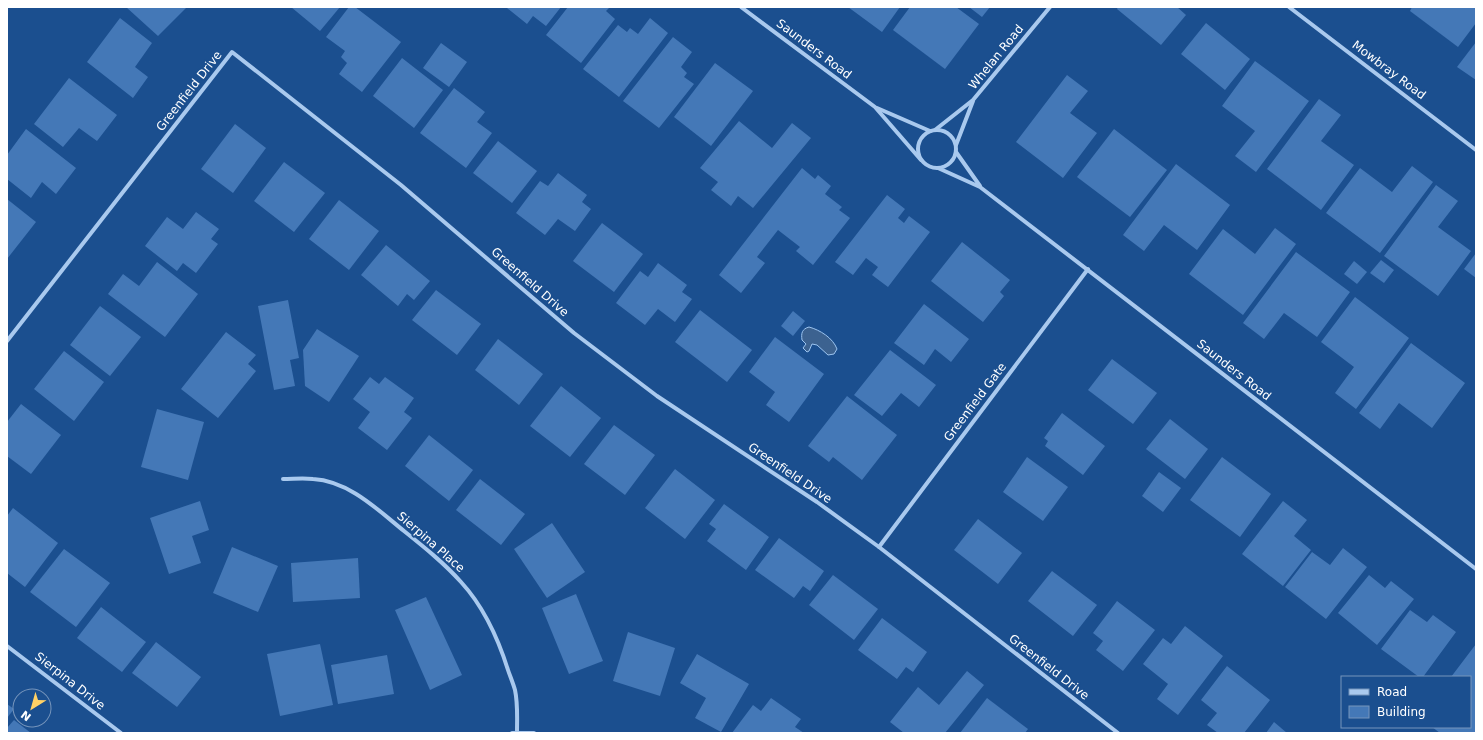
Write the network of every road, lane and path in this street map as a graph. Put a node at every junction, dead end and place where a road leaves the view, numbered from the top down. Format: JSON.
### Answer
{"nodes":[{"id":1,"x":741,"y":7,"type":"edge"},
{"id":2,"x":1050,"y":7,"type":"edge"},
{"id":3,"x":1289,"y":7,"type":"edge"},
{"id":4,"x":973,"y":100,"type":"junction"},
{"id":5,"x":875,"y":107,"type":"junction"},
{"id":6,"x":933,"y":130,"type":"junction"},
{"id":7,"x":956,"y":145,"type":"junction"},
{"id":8,"x":1476,"y":150,"type":"edge"},
{"id":9,"x":956,"y":152,"type":"junction"},
{"id":10,"x":921,"y":160,"type":"junction"},
{"id":11,"x":938,"y":168,"type":"junction"},
{"id":12,"x":980,"y":187,"type":"junction"},
{"id":13,"x":1088,"y":269,"type":"junction"},
{"id":14,"x":7,"y":342,"type":"edge"},
{"id":15,"x":283,"y":479,"type":"dead end"},
{"id":16,"x":879,"y":547,"type":"junction"},
{"id":17,"x":1476,"y":569,"type":"edge"},
{"id":18,"x":7,"y":646,"type":"edge"},
{"id":19,"x":517,"y":732,"type":"edge"},
{"id":20,"x":121,"y":733,"type":"edge"},
{"id":21,"x":512,"y":733,"type":"edge"},
{"id":22,"x":534,"y":733,"type":"edge"},
{"id":23,"x":1118,"y":733,"type":"edge"}],
"edges":[{"from":1,"to":5,"type":"street","name":"Saunders Road"},
{"from":2,"to":4,"type":"street","name":"Whelan Road"},
{"from":3,"to":8,"type":"street","name":"Mowbray Road"},
{"from":4,"to":6,"type":"street","name":"Whelan Road"},
{"from":4,"to":7,"type":"street","name":"Whelan Road"},
{"from":5,"to":6,"type":"street","name":"Saunders Road"},
{"from":5,"to":10,"type":"street","name":"Saunders Road"},
{"from":6,"to":7,"type":"street"},
{"from":6,"to":10,"type":"street"},
{"from":7,"to":9,"type":"street"},
{"from":9,"to":11,"type":"street"},
{"from":9,"to":12,"type":"street","name":"Saunders Road"},
{"from":10,"to":11,"type":"street"},
{"from":11,"to":12,"type":"street","name":"Saunders Road"},
{"from":12,"to":13,"type":"street","name":"Saunders Road"},
{"from":13,"to":16,"type":"street","name":"Greenfield Gate"},
{"from":13,"to":17,"type":"street","name":"Saunders Road"},
{"from":14,"to":16,"type":"street","name":"Greenfield Drive"},
{"from":15,"to":19,"type":"street","name":"Sierpina Place"},
{"from":16,"to":23,"type":"street","name":"Greenfield Drive"},
{"from":18,"to":20,"type":"street","name":"Sierpina Drive"},
{"from":19,"to":21,"type":"street"},
{"from":19,"to":22,"type":"street"}]}
